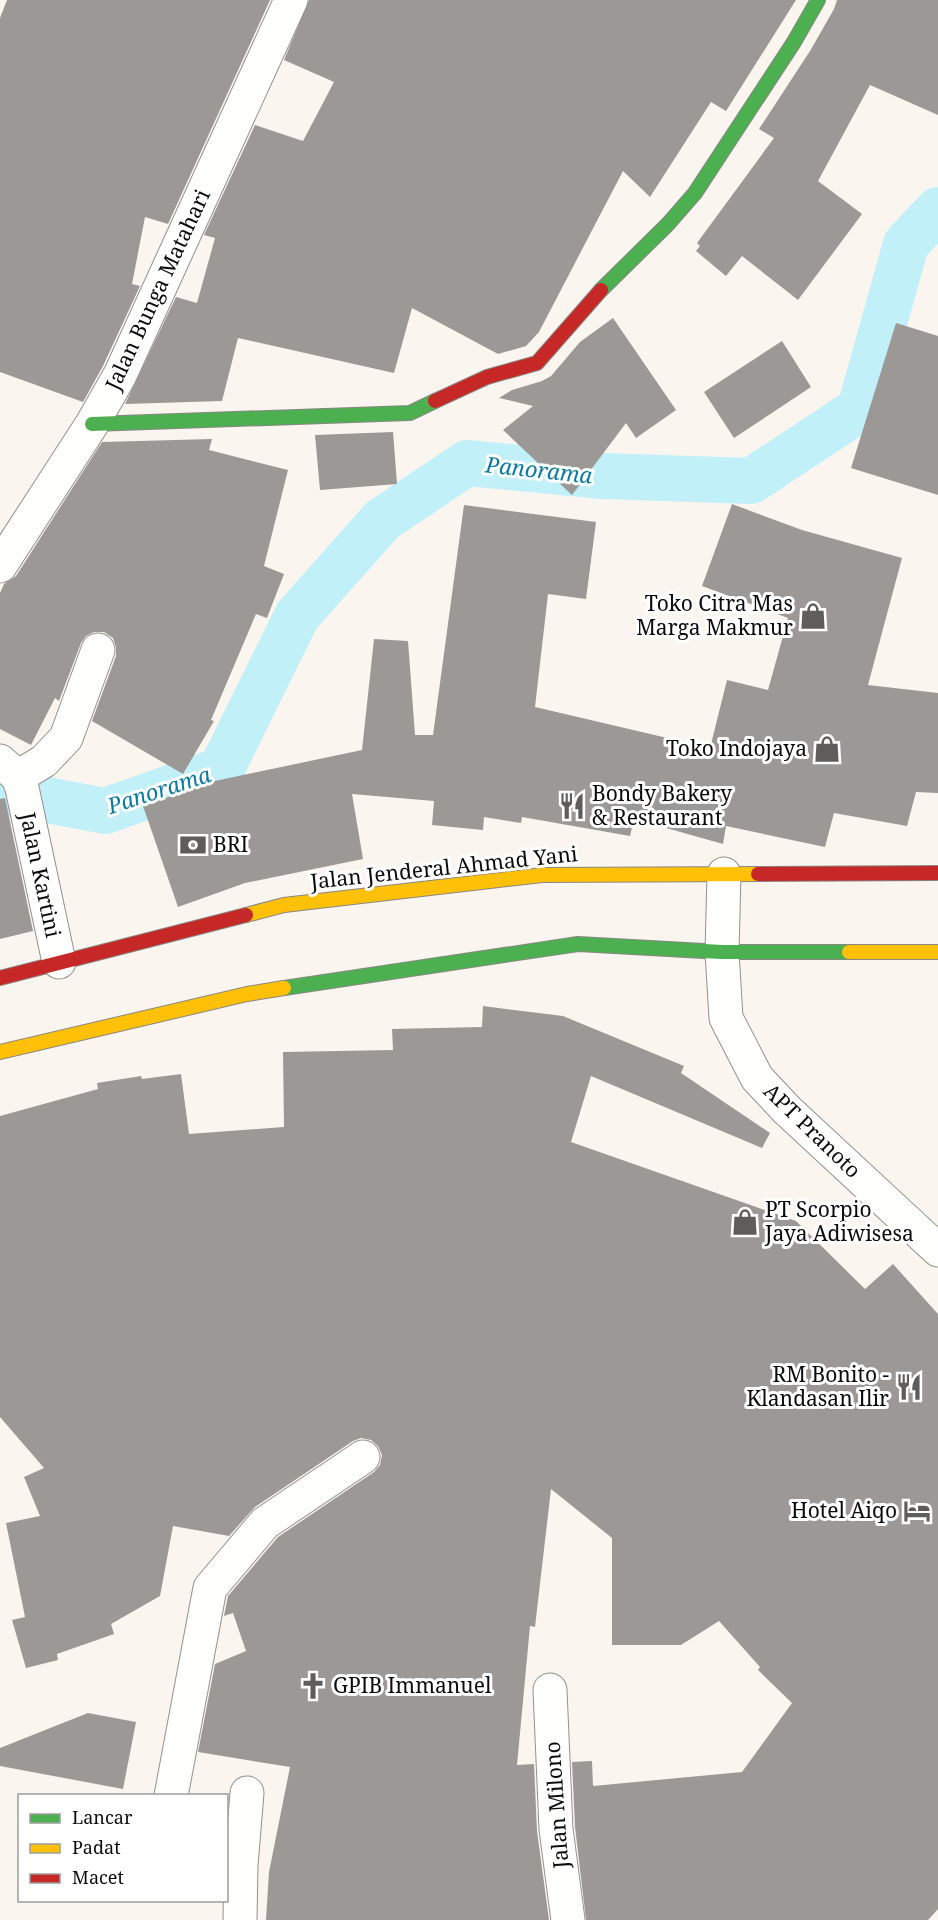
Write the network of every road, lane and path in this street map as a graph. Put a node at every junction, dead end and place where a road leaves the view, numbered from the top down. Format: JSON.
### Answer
{"nodes":[{"id":1,"x":291,"y":0,"type":"edge"},
{"id":2,"x":818,"y":0,"type":"edge"},
{"id":3,"x":92,"y":424,"type":"junction"},
{"id":4,"x":0,"y":566,"type":"edge"},
{"id":5,"x":98,"y":650,"type":"dead end"},
{"id":6,"x":13,"y":775,"type":"edge"},
{"id":7,"x":938,"y":873,"type":"edge"},
{"id":8,"x":724,"y":874,"type":"junction"},
{"id":9,"x":722,"y":952,"type":"junction"},
{"id":10,"x":938,"y":952,"type":"edge"},
{"id":11,"x":59,"y":962,"type":"junction"},
{"id":12,"x":0,"y":978,"type":"edge"},
{"id":13,"x":0,"y":1052,"type":"edge"},
{"id":14,"x":938,"y":1250,"type":"edge"},
{"id":15,"x":363,"y":1457,"type":"dead end"},
{"id":16,"x":550,"y":1690,"type":"dead end"},
{"id":17,"x":247,"y":1793,"type":"dead end"},
{"id":18,"x":171,"y":1794,"type":"edge"},
{"id":19,"x":234,"y":1861,"type":"edge"},
{"id":20,"x":240,"y":1920,"type":"edge"},
{"id":21,"x":567,"y":1920,"type":"edge"}],
"edges":[{"from":1,"to":3,"type":"street","name":"Jalan Bunga Matahari"},
{"from":2,"to":3,"type":"main road"},
{"from":3,"to":4,"type":"street","name":"Jalan Bunga Matahari"},
{"from":5,"to":6,"type":"street"},
{"from":6,"to":11,"type":"street","name":"Jalan Kartini"},
{"from":7,"to":8,"type":"main road","name":"Jalan Jenderal Ahmad Yani"},
{"from":8,"to":9,"type":"street","name":"APT Pranoto"},
{"from":8,"to":11,"type":"main road","name":"Jalan Jenderal Ahmad Yani"},
{"from":9,"to":10,"type":"main road"},
{"from":9,"to":13,"type":"main road"},
{"from":9,"to":14,"type":"street","name":"APT Pranoto"},
{"from":11,"to":12,"type":"main road","name":"Jalan Jenderal Ahmad Yani"},
{"from":15,"to":18,"type":"street"},
{"from":16,"to":21,"type":"street","name":"Jalan Milono"},
{"from":17,"to":19,"type":"street"},
{"from":19,"to":20,"type":"street"}]}
